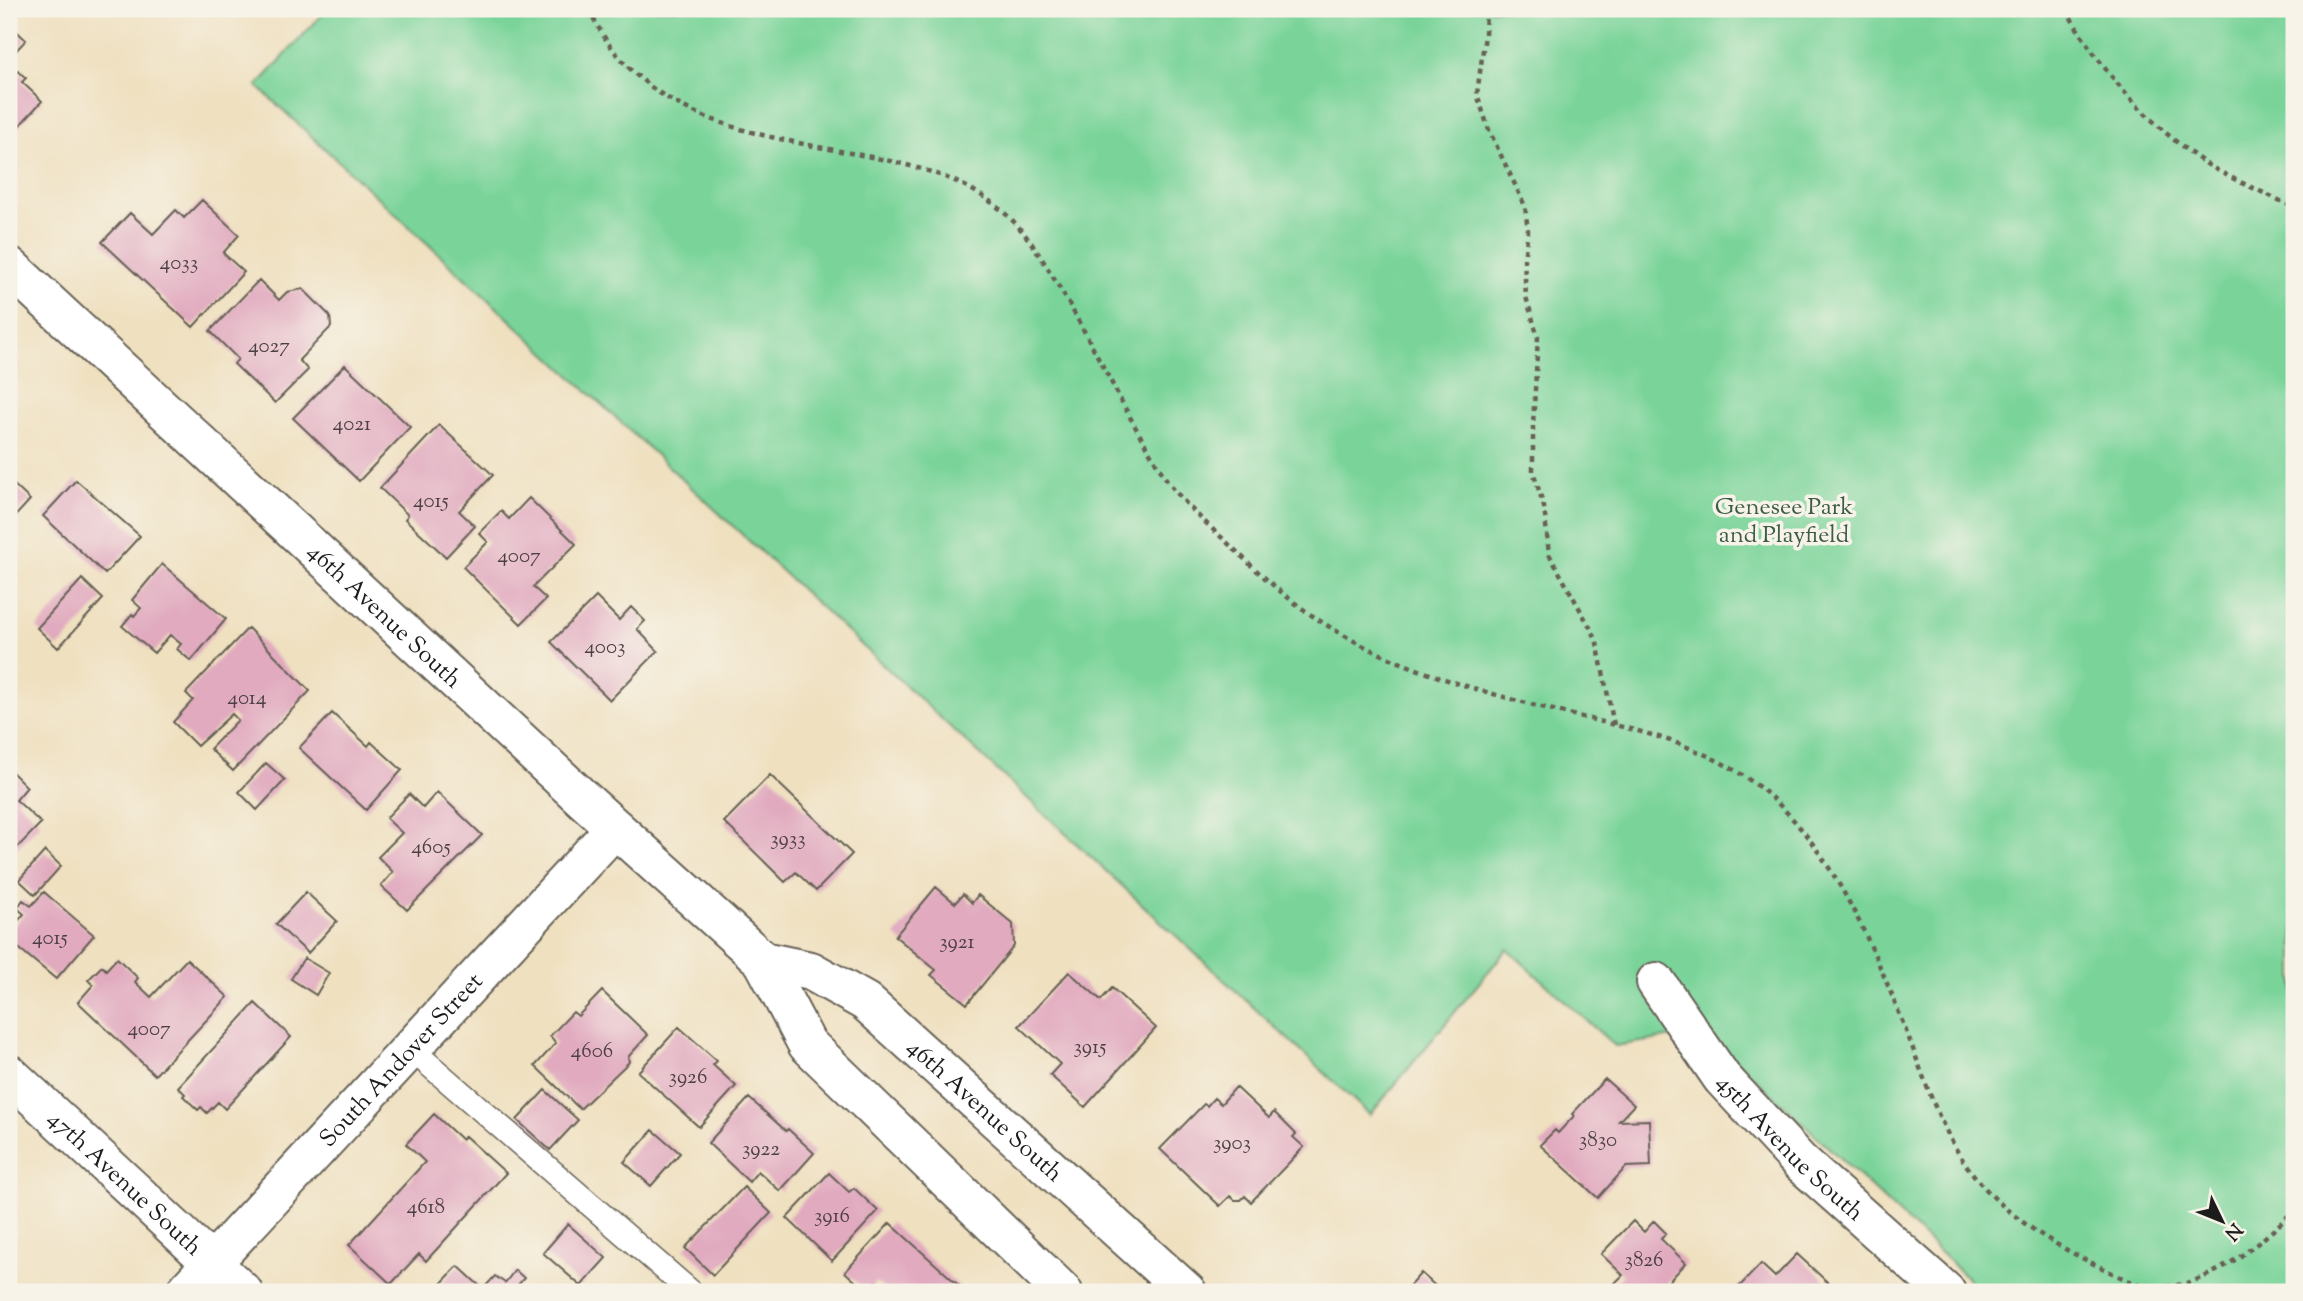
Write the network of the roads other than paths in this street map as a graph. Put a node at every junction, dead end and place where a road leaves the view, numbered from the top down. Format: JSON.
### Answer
{"nodes":[{"id":1,"x":9,"y":266,"type":"edge"},
{"id":2,"x":615,"y":828,"type":"junction"},
{"id":3,"x":763,"y":961,"type":"junction"},
{"id":4,"x":1656,"y":982,"type":"dead end"},
{"id":5,"x":411,"y":1049,"type":"junction"},
{"id":6,"x":9,"y":1074,"type":"edge"},
{"id":7,"x":212,"y":1263,"type":"junction"},
{"id":8,"x":185,"y":1292,"type":"edge"},
{"id":9,"x":243,"y":1292,"type":"edge"},
{"id":10,"x":691,"y":1292,"type":"edge"},
{"id":11,"x":1063,"y":1292,"type":"edge"},
{"id":12,"x":1187,"y":1292,"type":"edge"},
{"id":13,"x":1946,"y":1292,"type":"edge"}],
"edges":[{"from":1,"to":2,"type":"street","name":"46th Avenue South"},
{"from":2,"to":3,"type":"street","name":"46th Avenue South"},
{"from":2,"to":5,"type":"street","name":"South Andover Street"},
{"from":3,"to":11,"type":"street","name":"46th Avenue South"},
{"from":3,"to":12,"type":"street","name":"46th Avenue South"},
{"from":4,"to":13,"type":"street","name":"45th Avenue South"},
{"from":5,"to":7,"type":"street","name":"South Andover Street"},
{"from":5,"to":10,"type":"lane"},
{"from":6,"to":7,"type":"street","name":"47th Avenue South"},
{"from":7,"to":8,"type":"street","name":"South Andover Street"},
{"from":7,"to":9,"type":"street","name":"47th Avenue South"}]}
